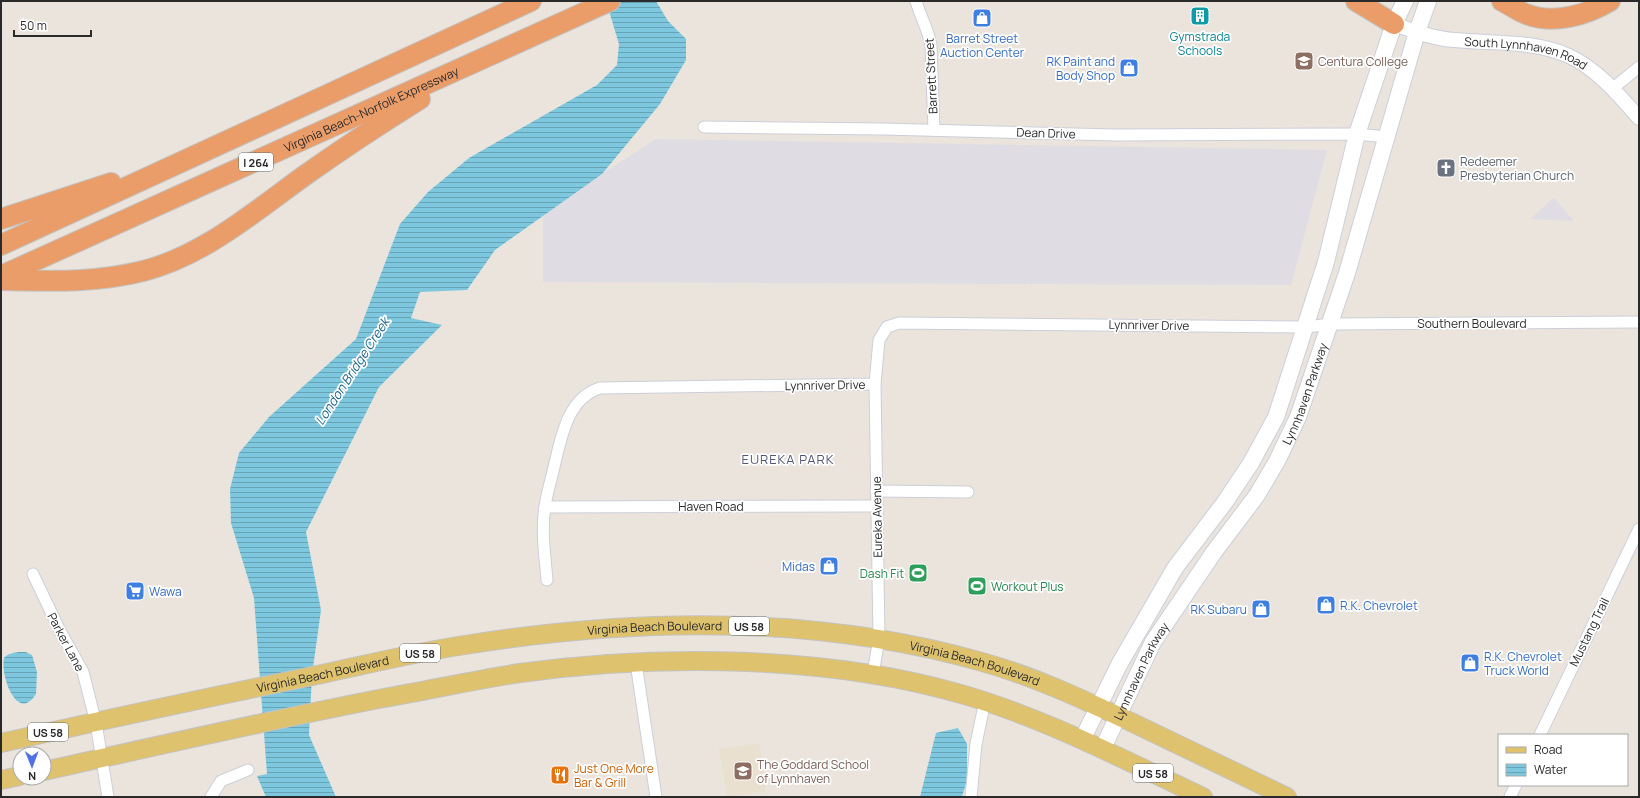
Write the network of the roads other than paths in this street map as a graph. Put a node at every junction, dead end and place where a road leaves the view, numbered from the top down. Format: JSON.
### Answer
{"nodes":[{"id":1,"x":531,"y":1,"type":"edge"},
{"id":2,"x":610,"y":1,"type":"edge"},
{"id":3,"x":916,"y":1,"type":"edge"},
{"id":4,"x":1356,"y":1,"type":"edge"},
{"id":5,"x":1404,"y":1,"type":"edge"},
{"id":6,"x":1428,"y":1,"type":"edge"},
{"id":7,"x":1502,"y":1,"type":"edge"},
{"id":8,"x":1610,"y":1,"type":"edge"},
{"id":9,"x":1394,"y":24,"type":"junction"},
{"id":10,"x":1417,"y":32,"type":"junction"},
{"id":11,"x":497,"y":52,"type":"junction"},
{"id":12,"x":1639,"y":67,"type":"edge"},
{"id":13,"x":1612,"y":89,"type":"junction"},
{"id":14,"x":1639,"y":118,"type":"edge"},
{"id":15,"x":704,"y":127,"type":"dead end"},
{"id":16,"x":934,"y":130,"type":"junction"},
{"id":17,"x":1357,"y":134,"type":"junction"},
{"id":18,"x":1387,"y":137,"type":"junction"},
{"id":19,"x":180,"y":163,"type":"junction"},
{"id":20,"x":1,"y":219,"type":"edge"},
{"id":21,"x":1,"y":245,"type":"edge"},
{"id":22,"x":5,"y":275,"type":"edge"},
{"id":23,"x":1639,"y":322,"type":"edge"},
{"id":24,"x":1331,"y":324,"type":"junction"},
{"id":25,"x":1306,"y":327,"type":"junction"},
{"id":26,"x":875,"y":384,"type":"junction"},
{"id":27,"x":876,"y":491,"type":"junction"},
{"id":28,"x":968,"y":492,"type":"dead end"},
{"id":29,"x":876,"y":506,"type":"junction"},
{"id":30,"x":545,"y":507,"type":"junction"},
{"id":31,"x":1639,"y":529,"type":"edge"},
{"id":32,"x":33,"y":574,"type":"dead end"},
{"id":33,"x":547,"y":580,"type":"dead end"},
{"id":34,"x":879,"y":638,"type":"junction"},
{"id":35,"x":636,"y":664,"type":"junction"},
{"id":36,"x":873,"y":674,"type":"junction"},
{"id":37,"x":985,"y":701,"type":"junction"},
{"id":38,"x":1098,"y":706,"type":"junction"},
{"id":39,"x":1118,"y":716,"type":"junction"},
{"id":40,"x":96,"y":723,"type":"junction"},
{"id":41,"x":1540,"y":734,"type":"edge"},
{"id":42,"x":1082,"y":740,"type":"junction"},
{"id":43,"x":1,"y":743,"type":"edge"},
{"id":44,"x":1102,"y":750,"type":"junction"},
{"id":45,"x":101,"y":758,"type":"junction"},
{"id":46,"x":52,"y":769,"type":"edge"},
{"id":47,"x":248,"y":770,"type":"dead end"},
{"id":48,"x":12,"y":778,"type":"edge"},
{"id":49,"x":1,"y":780,"type":"edge"},
{"id":50,"x":1516,"y":786,"type":"edge"},
{"id":51,"x":108,"y":797,"type":"edge"},
{"id":52,"x":211,"y":797,"type":"edge"},
{"id":53,"x":656,"y":797,"type":"edge"},
{"id":54,"x":971,"y":797,"type":"edge"},
{"id":55,"x":1203,"y":797,"type":"edge"},
{"id":56,"x":1287,"y":797,"type":"edge"},
{"id":57,"x":1510,"y":797,"type":"edge"}],
"edges":[{"from":1,"to":19,"type":"highway","number":"I 264"},
{"from":2,"to":11,"type":"highway","name":"Virginia Beach-Norfolk Expressway","number":"I 264"},
{"from":3,"to":16,"type":"street","name":"Barrett Street"},
{"from":4,"to":9,"type":"highway"},
{"from":5,"to":9,"type":"main road","name":"Lynnhaven Parkway"},
{"from":6,"to":10,"type":"main road","name":"Lynnhaven Parkway"},
{"from":7,"to":8,"type":"highway"},
{"from":9,"to":10,"type":"street","name":"South Lynnhaven Road"},
{"from":9,"to":17,"type":"main road","name":"Lynnhaven Parkway"},
{"from":10,"to":13,"type":"street","name":"South Lynnhaven Road"},
{"from":10,"to":18,"type":"main road","name":"Lynnhaven Parkway"},
{"from":11,"to":22,"type":"highway","name":"Virginia Beach-Norfolk Expressway","number":"I 264"},
{"from":11,"to":22,"type":"highway"},
{"from":12,"to":13,"type":"street"},
{"from":13,"to":14,"type":"street","name":"South Lynnhaven Road"},
{"from":15,"to":16,"type":"street","name":"Dean Drive"},
{"from":16,"to":17,"type":"street","name":"Dean Drive"},
{"from":17,"to":18,"type":"street","name":"Dean Drive"},
{"from":17,"to":25,"type":"main road","name":"Lynnhaven Parkway"},
{"from":18,"to":24,"type":"main road","name":"Lynnhaven Parkway"},
{"from":19,"to":20,"type":"highway"},
{"from":19,"to":21,"type":"highway","number":"I 264"},
{"from":23,"to":24,"type":"street","name":"Southern Boulevard"},
{"from":24,"to":25,"type":"street","name":"Southern Boulevard"},
{"from":24,"to":39,"type":"main road","name":"Lynnhaven Parkway"},
{"from":25,"to":26,"type":"street","name":"Lynnriver Drive"},
{"from":25,"to":38,"type":"main road","name":"Lynnhaven Parkway"},
{"from":26,"to":27,"type":"street","name":"Eureka Avenue"},
{"from":26,"to":30,"type":"street","name":"Lynnriver Drive"},
{"from":27,"to":28,"type":"street"},
{"from":27,"to":29,"type":"street","name":"Eureka Avenue"},
{"from":29,"to":30,"type":"street","name":"Haven Road"},
{"from":29,"to":34,"type":"street","name":"Eureka Avenue"},
{"from":30,"to":33,"type":"street","name":"Lynnriver Drive"},
{"from":31,"to":41,"type":"street","name":"Mustang Trail"},
{"from":32,"to":40,"type":"street","name":"Parker Lane"},
{"from":34,"to":36,"type":"street","name":"Eureka Avenue"},
{"from":34,"to":38,"type":"main road","name":"Virginia Beach Boulevard","number":"US 58"},
{"from":34,"to":40,"type":"main road","name":"Virginia Beach Boulevard","number":"US 58"},
{"from":35,"to":36,"type":"main road","number":"US 58"},
{"from":35,"to":45,"type":"main road","number":"US 58"},
{"from":35,"to":53,"type":"street"},
{"from":36,"to":37,"type":"main road","number":"US 58"},
{"from":37,"to":42,"type":"main road","number":"US 58"},
{"from":37,"to":54,"type":"street"},
{"from":38,"to":39,"type":"main road","name":"Virginia Beach Boulevard","number":"US 58"},
{"from":38,"to":42,"type":"main road","name":"Lynnhaven Parkway"},
{"from":39,"to":44,"type":"main road","name":"Lynnhaven Parkway"},
{"from":39,"to":56,"type":"main road","name":"Virginia Beach Boulevard","number":"US 58"},
{"from":40,"to":43,"type":"main road","name":"Virginia Beach Boulevard","number":"US 58"},
{"from":40,"to":45,"type":"street","name":"Parker Lane"},
{"from":42,"to":44,"type":"main road","number":"US 58"},
{"from":44,"to":55,"type":"main road","number":"US 58"},
{"from":45,"to":46,"type":"main road","number":"US 58"},
{"from":45,"to":51,"type":"street","name":"Parker Lane"},
{"from":47,"to":52,"type":"street"},
{"from":48,"to":49,"type":"main road"},
{"from":50,"to":57,"type":"street"}]}
